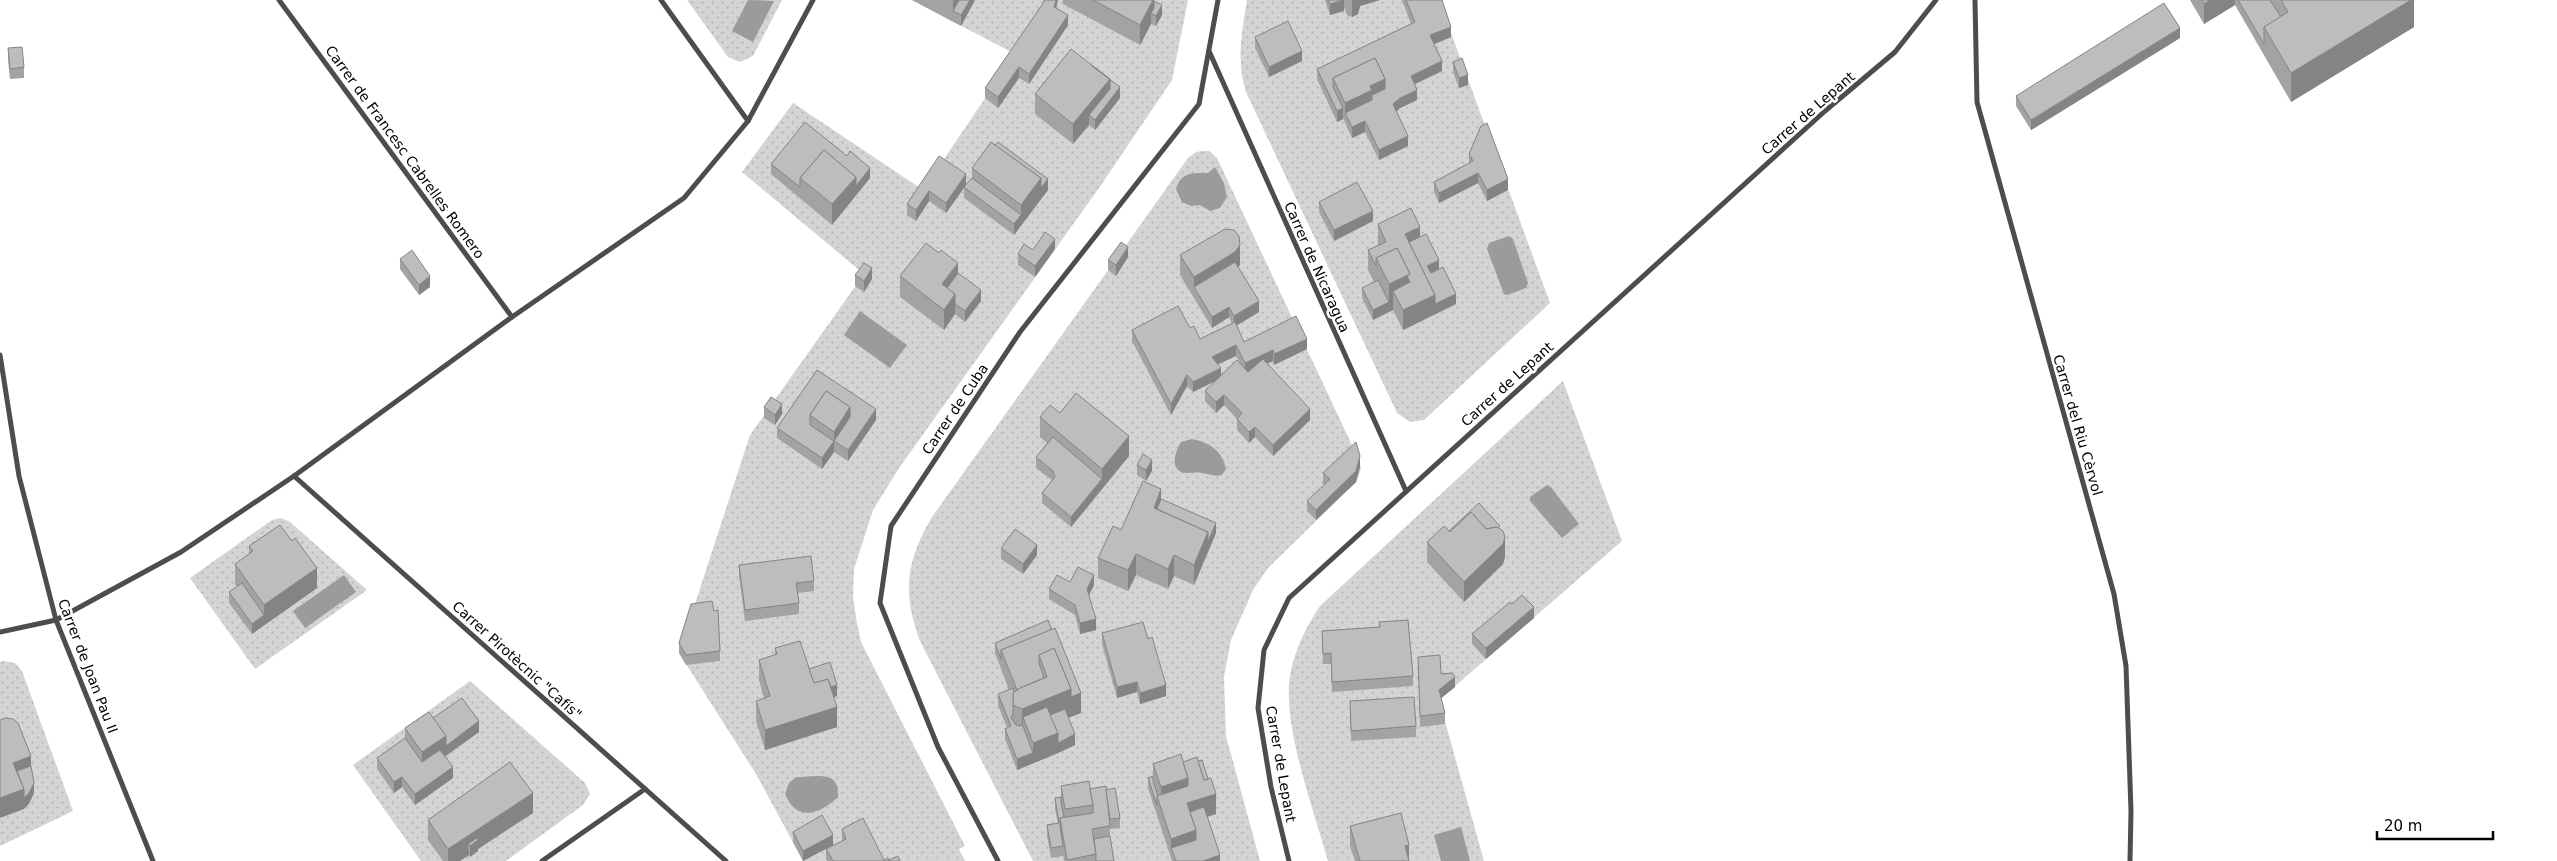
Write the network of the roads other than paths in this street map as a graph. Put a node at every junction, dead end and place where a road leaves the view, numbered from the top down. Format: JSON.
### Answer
{"nodes":[{"id":1,"x":279,"y":0,"type":"edge"},
{"id":2,"x":661,"y":0,"type":"edge"},
{"id":3,"x":814,"y":0,"type":"edge"},
{"id":4,"x":1218,"y":0,"type":"edge"},
{"id":5,"x":1936,"y":0,"type":"edge"},
{"id":6,"x":1974,"y":0,"type":"edge"},
{"id":7,"x":1209,"y":51,"type":"junction"},
{"id":8,"x":748,"y":121,"type":"junction"},
{"id":9,"x":512,"y":317,"type":"junction"},
{"id":10,"x":0,"y":355,"type":"edge"},
{"id":11,"x":294,"y":476,"type":"junction"},
{"id":12,"x":1406,"y":492,"type":"junction"},
{"id":13,"x":56,"y":620,"type":"junction"},
{"id":14,"x":0,"y":632,"type":"edge"},
{"id":15,"x":645,"y":789,"type":"junction"},
{"id":16,"x":153,"y":861,"type":"edge"},
{"id":17,"x":542,"y":861,"type":"edge"},
{"id":18,"x":726,"y":861,"type":"edge"},
{"id":19,"x":998,"y":861,"type":"edge"},
{"id":20,"x":1289,"y":861,"type":"edge"},
{"id":21,"x":2130,"y":861,"type":"edge"}],
"edges":[{"from":1,"to":9,"type":"street","name":"Carrer de Francesc Cabrelles Romero"},
{"from":2,"to":8,"type":"street"},
{"from":3,"to":8,"type":"street"},
{"from":4,"to":7,"type":"street","name":"Carrer de Cuba"},
{"from":5,"to":12,"type":"street","name":"Carrer de Lepant"},
{"from":6,"to":21,"type":"street","name":"Carrer del Riu Cèrvol"},
{"from":7,"to":12,"type":"street","name":"Carrer de Nicaragua"},
{"from":7,"to":19,"type":"street","name":"Carrer de Cuba"},
{"from":8,"to":9,"type":"street"},
{"from":9,"to":11,"type":"street"},
{"from":10,"to":13,"type":"street","name":"Carrer de Joan Pau II"},
{"from":11,"to":13,"type":"street"},
{"from":11,"to":15,"type":"street","name":"Carrer Pirotècnic \"Cafís\""},
{"from":12,"to":20,"type":"street","name":"Carrer de Lepant"},
{"from":13,"to":14,"type":"street"},
{"from":13,"to":16,"type":"street","name":"Carrer de Joan Pau II"},
{"from":15,"to":17,"type":"street"},
{"from":15,"to":18,"type":"street","name":"Carrer Pirotècnic \"Cafís\""}]}
